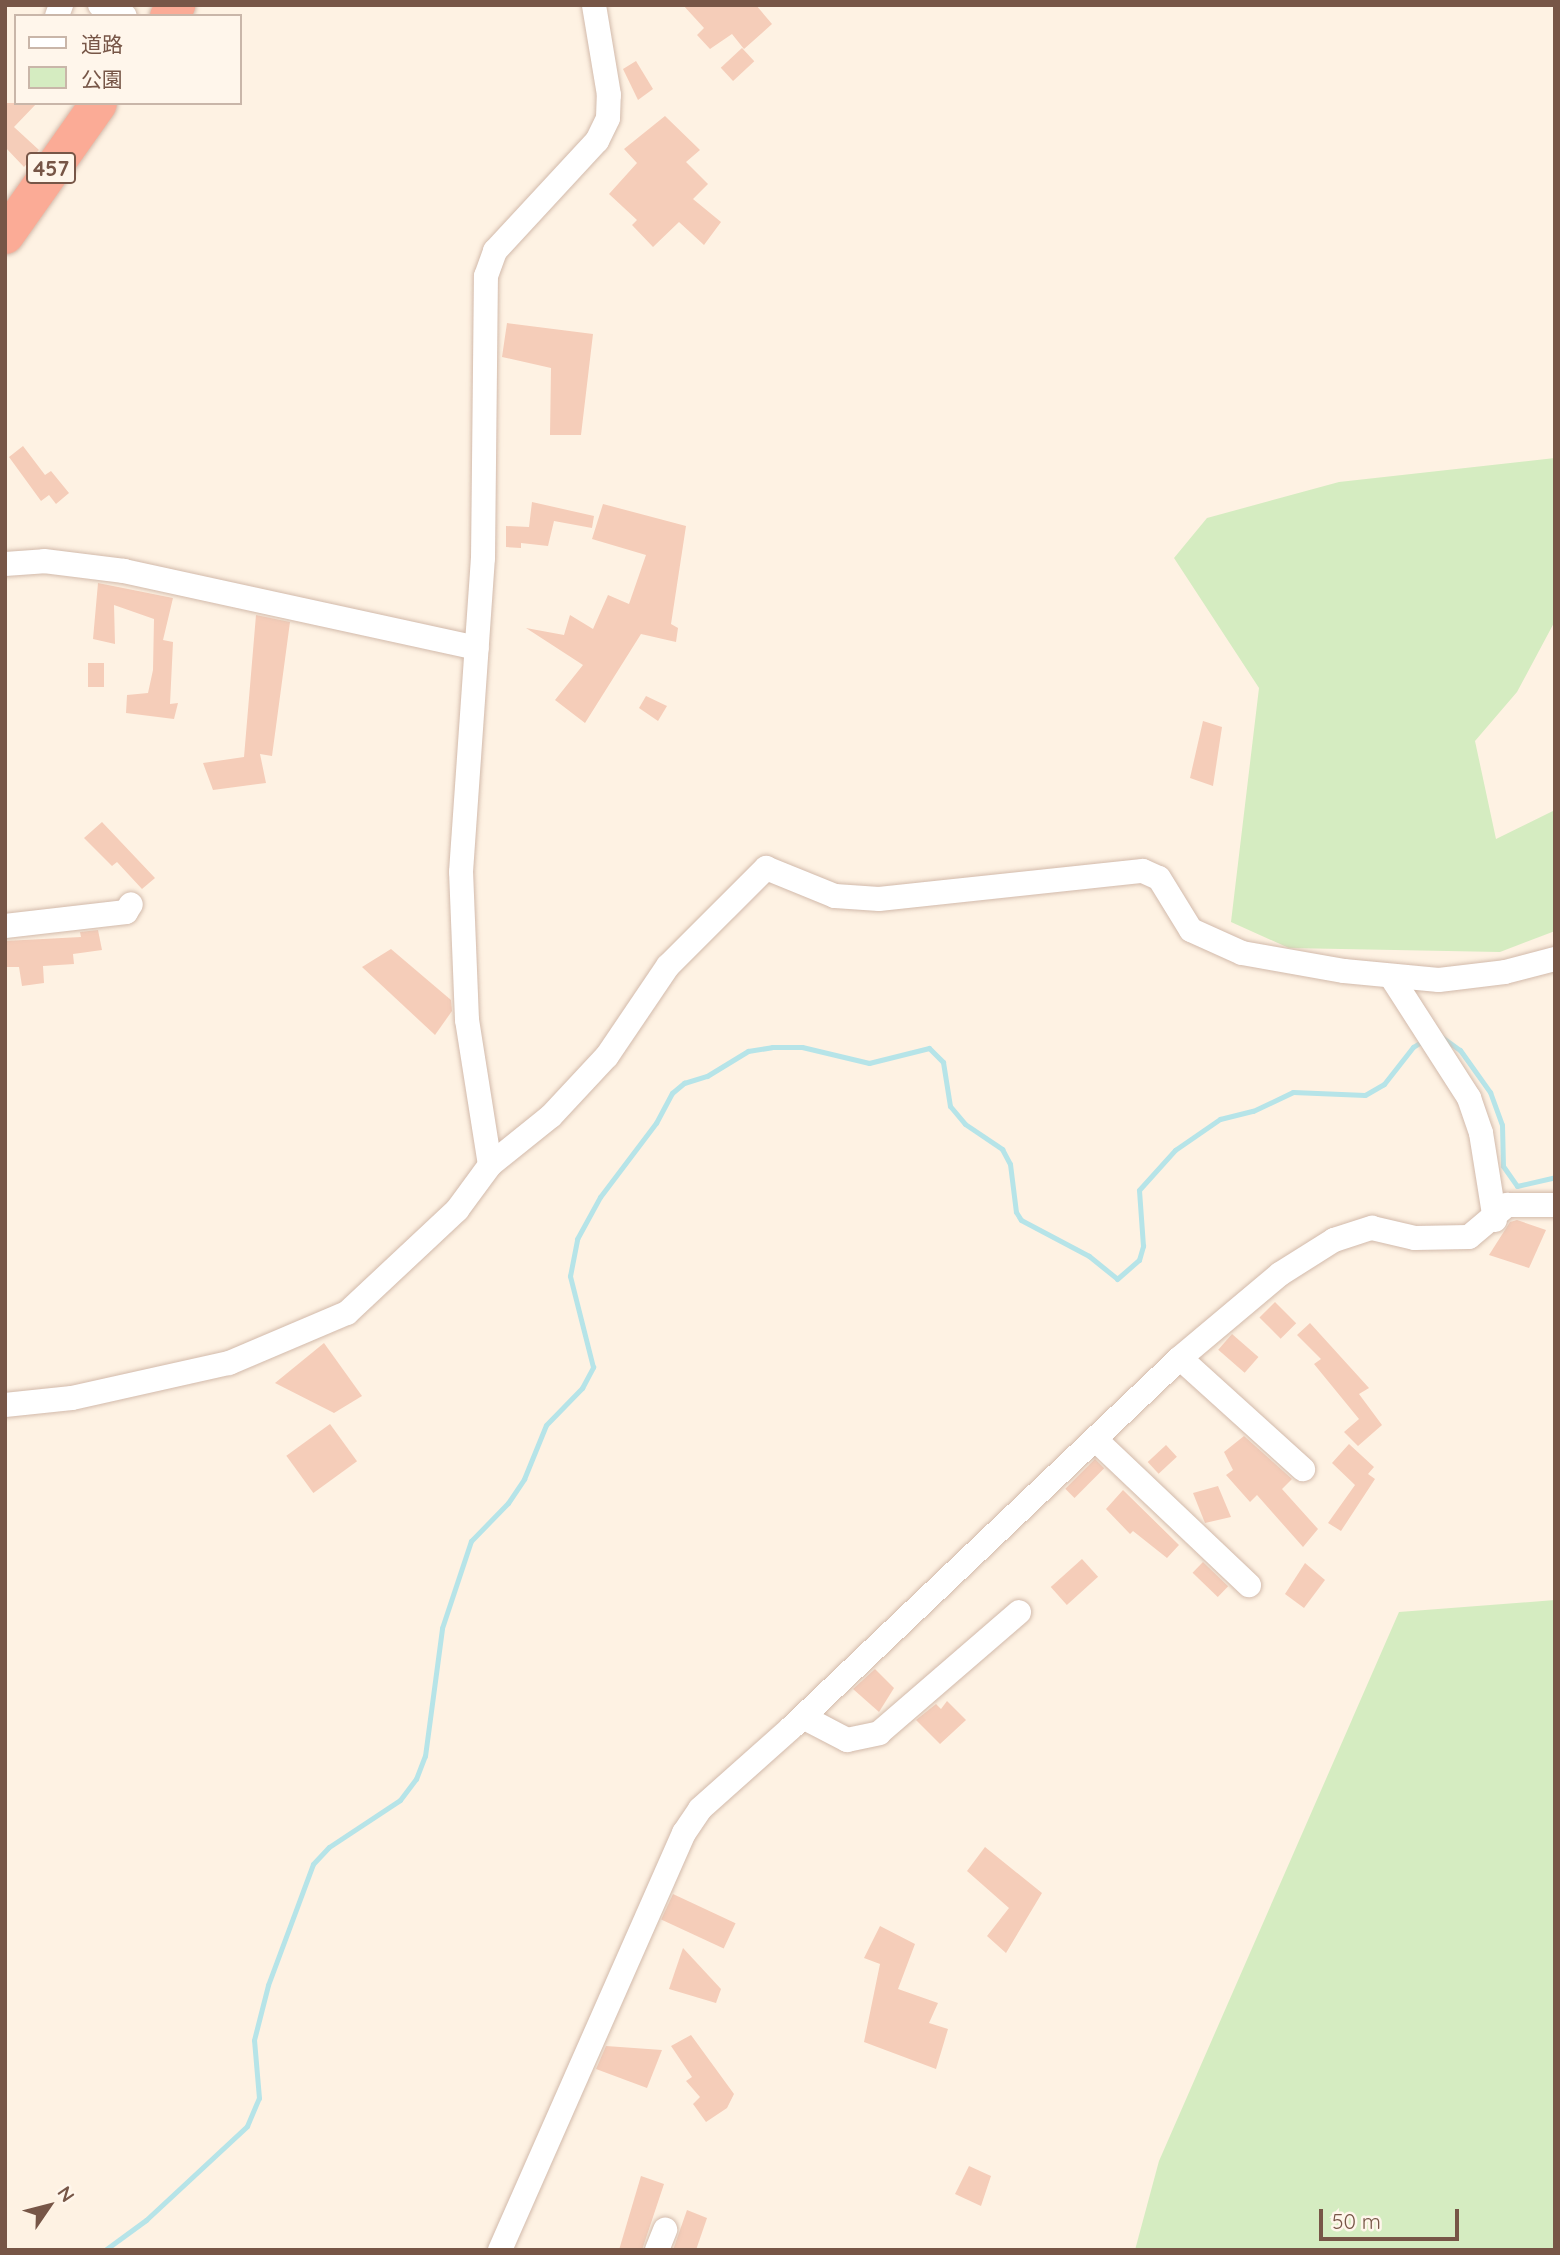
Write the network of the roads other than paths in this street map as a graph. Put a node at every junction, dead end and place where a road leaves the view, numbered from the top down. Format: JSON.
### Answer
{"nodes":[{"id":1,"x":100,"y":5,"type":"edge"},
{"id":2,"x":594,"y":5,"type":"edge"},
{"id":3,"x":120,"y":14,"type":"edge"},
{"id":4,"x":85,"y":108,"type":"edge"},
{"id":5,"x":5,"y":235,"type":"edge"},
{"id":6,"x":5,"y":564,"type":"edge"},
{"id":7,"x":477,"y":649,"type":"junction"},
{"id":8,"x":131,"y":904,"type":"dead end"},
{"id":9,"x":5,"y":926,"type":"edge"},
{"id":10,"x":1555,"y":958,"type":"edge"},
{"id":11,"x":1392,"y":978,"type":"junction"},
{"id":12,"x":489,"y":1165,"type":"junction"},
{"id":13,"x":1555,"y":1205,"type":"edge"},
{"id":14,"x":1495,"y":1220,"type":"junction"},
{"id":15,"x":1180,"y":1358,"type":"junction"},
{"id":16,"x":5,"y":1405,"type":"edge"},
{"id":17,"x":1096,"y":1440,"type":"junction"},
{"id":18,"x":1303,"y":1469,"type":"dead end"},
{"id":19,"x":1249,"y":1585,"type":"dead end"},
{"id":20,"x":1019,"y":1612,"type":"dead end"},
{"id":21,"x":803,"y":1717,"type":"junction"},
{"id":22,"x":500,"y":2250,"type":"edge"}],
"edges":[{"from":1,"to":3,"type":"street"},
{"from":2,"to":7,"type":"street"},
{"from":4,"to":5,"type":"highway","number":"457"},
{"from":6,"to":7,"type":"street"},
{"from":7,"to":12,"type":"street"},
{"from":8,"to":9,"type":"street"},
{"from":10,"to":11,"type":"street"},
{"from":11,"to":12,"type":"street"},
{"from":11,"to":14,"type":"street"},
{"from":12,"to":16,"type":"street"},
{"from":13,"to":14,"type":"street"},
{"from":14,"to":15,"type":"street"},
{"from":15,"to":17,"type":"street"},
{"from":15,"to":18,"type":"street"},
{"from":17,"to":19,"type":"street"},
{"from":17,"to":21,"type":"street"},
{"from":20,"to":21,"type":"street"},
{"from":21,"to":22,"type":"street"}]}
